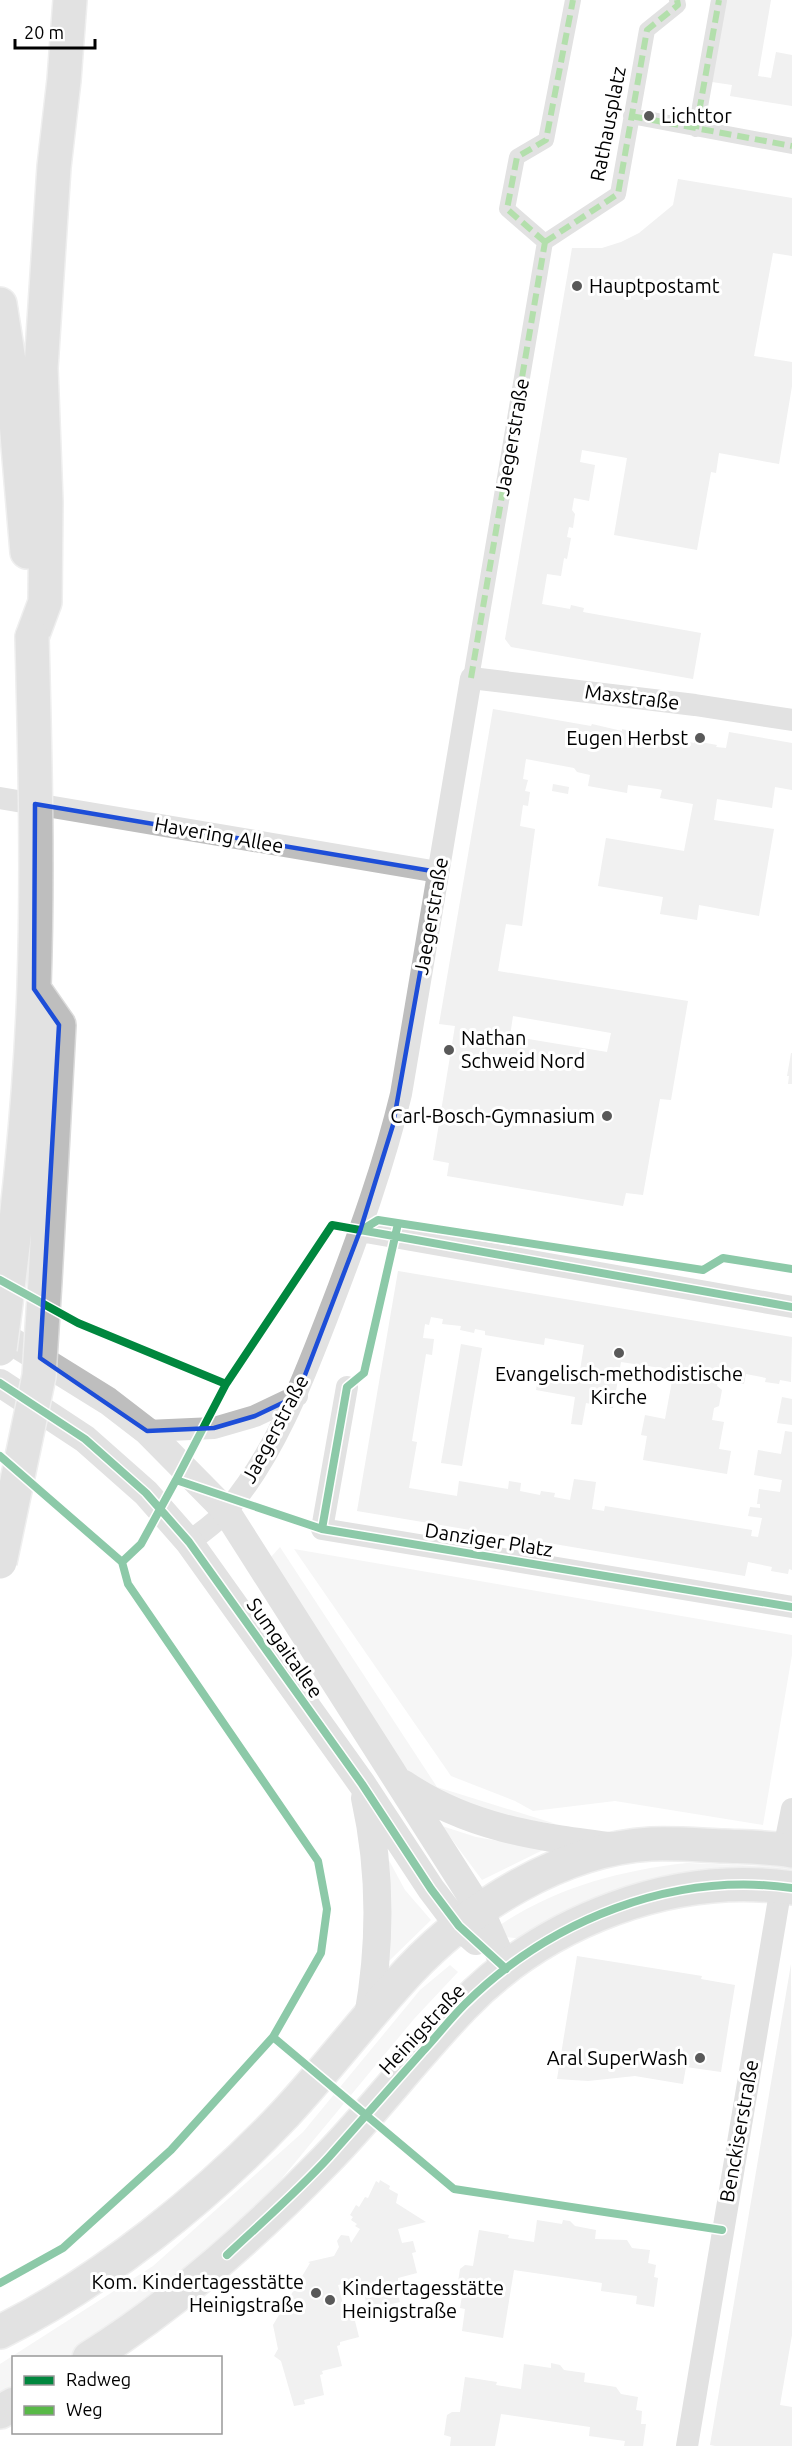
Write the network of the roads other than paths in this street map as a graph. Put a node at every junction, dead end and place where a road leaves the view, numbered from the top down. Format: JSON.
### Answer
{"nodes":[{"id":1,"x":70,"y":0,"type":"edge"},
{"id":2,"x":90,"y":0,"type":"edge"},
{"id":3,"x":573,"y":0,"type":"edge"},
{"id":4,"x":677,"y":0,"type":"edge"},
{"id":5,"x":719,"y":0,"type":"edge"},
{"id":6,"x":64,"y":80,"type":"junction"},
{"id":7,"x":631,"y":116,"type":"junction"},
{"id":8,"x":696,"y":129,"type":"junction"},
{"id":9,"x":792,"y":146,"type":"edge"},
{"id":10,"x":545,"y":242,"type":"junction"},
{"id":11,"x":0,"y":304,"type":"edge"},
{"id":12,"x":32,"y":637,"type":"junction"},
{"id":13,"x":471,"y":678,"type":"junction"},
{"id":14,"x":792,"y":720,"type":"edge"},
{"id":15,"x":0,"y":798,"type":"edge"},
{"id":16,"x":438,"y":872,"type":"junction"},
{"id":17,"x":34,"y":989,"type":"junction"},
{"id":18,"x":360,"y":1231,"type":"junction"},
{"id":19,"x":792,"y":1307,"type":"edge"},
{"id":20,"x":0,"y":1334,"type":"edge"},
{"id":21,"x":0,"y":1349,"type":"edge"},
{"id":22,"x":0,"y":1383,"type":"edge"},
{"id":23,"x":347,"y":1387,"type":"dead end"},
{"id":24,"x":297,"y":1396,"type":"junction"},
{"id":25,"x":147,"y":1431,"type":"junction"},
{"id":26,"x":226,"y":1511,"type":"junction"},
{"id":27,"x":189,"y":1542,"type":"junction"},
{"id":28,"x":0,"y":1562,"type":"edge"},
{"id":29,"x":792,"y":1607,"type":"edge"},
{"id":30,"x":397,"y":1779,"type":"junction"},
{"id":31,"x":362,"y":1784,"type":"junction"},
{"id":32,"x":792,"y":1809,"type":"edge"},
{"id":33,"x":621,"y":1848,"type":"junction"},
{"id":34,"x":788,"y":1850,"type":"edge"},
{"id":35,"x":787,"y":1887,"type":"edge"},
{"id":36,"x":469,"y":1918,"type":"junction"},
{"id":37,"x":506,"y":1969,"type":"junction"},
{"id":38,"x":368,"y":2017,"type":"junction"},
{"id":39,"x":0,"y":2332,"type":"edge"},
{"id":40,"x":92,"y":2356,"type":"edge"},
{"id":41,"x":687,"y":2446,"type":"edge"}],
"edges":[{"from":1,"to":6,"type":"main road"},
{"from":2,"to":6,"type":"main road"},
{"from":3,"to":10,"type":"street"},
{"from":4,"to":7,"type":"street","name":"Rathausplatz"},
{"from":5,"to":8,"type":"street"},
{"from":6,"to":12,"type":"main road"},
{"from":7,"to":8,"type":"street"},
{"from":7,"to":10,"type":"street","name":"Rathausplatz"},
{"from":8,"to":9,"type":"street"},
{"from":10,"to":13,"type":"street","name":"Jaegerstraße"},
{"from":11,"to":12,"type":"main road"},
{"from":12,"to":17,"type":"main road","bridge":true},
{"from":13,"to":14,"type":"street","name":"Maxstraße"},
{"from":13,"to":16,"type":"street","name":"Jaegerstraße"},
{"from":15,"to":16,"type":"street","name":"Havering Allee"},
{"from":16,"to":18,"type":"street","name":"Jaegerstraße"},
{"from":17,"to":21,"type":"main road","bridge":true},
{"from":17,"to":28,"type":"main road","bridge":true},
{"from":18,"to":19,"type":"street"},
{"from":18,"to":24,"type":"street","name":"Jaegerstraße"},
{"from":20,"to":25,"type":"street","name":"Sumgaitallee"},
{"from":22,"to":27,"type":"street","name":"Sumgaitallee"},
{"from":23,"to":29,"type":"street","name":"Danziger Platz"},
{"from":24,"to":25,"type":"street"},
{"from":24,"to":26,"type":"street","name":"Jaegerstraße"},
{"from":25,"to":26,"type":"street","name":"Sumgaitallee"},
{"from":26,"to":27,"type":"street","name":"Jaegerstraße"},
{"from":26,"to":30,"type":"street","name":"Sumgaitallee"},
{"from":27,"to":31,"type":"street","name":"Sumgaitallee"},
{"from":30,"to":33,"type":"street"},
{"from":30,"to":36,"type":"street","name":"Sumgaitallee"},
{"from":31,"to":36,"type":"street","name":"Sumgaitallee"},
{"from":31,"to":38,"type":"street"},
{"from":32,"to":34,"type":"street"},
{"from":33,"to":34,"type":"main road"},
{"from":33,"to":36,"type":"main road"},
{"from":35,"to":37,"type":"main road","name":"Heinigstraße"},
{"from":35,"to":41,"type":"street","name":"Benckiserstraße"},
{"from":36,"to":37,"type":"street","name":"Sumgaitallee"},
{"from":36,"to":38,"type":"main road"},
{"from":37,"to":40,"type":"main road","name":"Heinigstraße"},
{"from":38,"to":39,"type":"main road"}]}
